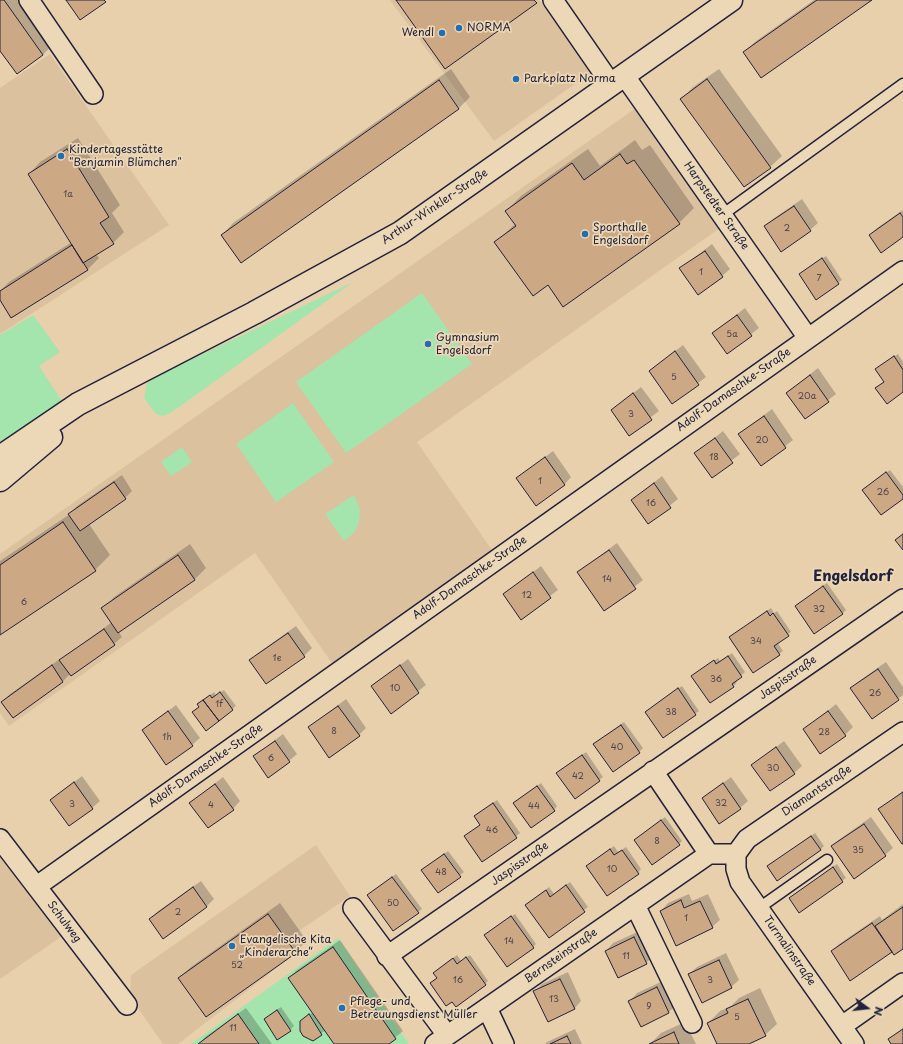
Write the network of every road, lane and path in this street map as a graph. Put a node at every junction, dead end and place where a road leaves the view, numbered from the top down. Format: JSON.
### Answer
{"nodes":[{"id":1,"x":29,"y":0,"type":"edge"},
{"id":2,"x":553,"y":0,"type":"edge"},
{"id":3,"x":731,"y":0,"type":"edge"},
{"id":4,"x":618,"y":79,"type":"junction"},
{"id":5,"x":903,"y":84,"type":"edge"},
{"id":6,"x":93,"y":94,"type":"dead end"},
{"id":7,"x":722,"y":215,"type":"junction"},
{"id":8,"x":903,"y":270,"type":"edge"},
{"id":9,"x":808,"y":338,"type":"junction"},
{"id":10,"x":119,"y":383,"type":"junction"},
{"id":11,"x":0,"y":457,"type":"edge"},
{"id":12,"x":0,"y":480,"type":"edge"},
{"id":13,"x":903,"y":599,"type":"edge"},
{"id":14,"x":903,"y":732,"type":"edge"},
{"id":15,"x":653,"y":772,"type":"junction"},
{"id":16,"x":0,"y":840,"type":"edge"},
{"id":17,"x":709,"y":854,"type":"junction"},
{"id":18,"x":736,"y":854,"type":"junction"},
{"id":19,"x":827,"y":860,"type":"dead end"},
{"id":20,"x":37,"y":886,"type":"junction"},
{"id":21,"x":635,"y":905,"type":"junction"},
{"id":22,"x":353,"y":908,"type":"dead end"},
{"id":23,"x":759,"y":908,"type":"junction"},
{"id":24,"x":387,"y":956,"type":"junction"},
{"id":25,"x":903,"y":983,"type":"edge"},
{"id":26,"x":127,"y":1005,"type":"dead end"},
{"id":27,"x":487,"y":1008,"type":"junction"},
{"id":28,"x":692,"y":1023,"type":"dead end"},
{"id":29,"x":842,"y":1026,"type":"junction"},
{"id":30,"x":441,"y":1040,"type":"edge"},
{"id":31,"x":504,"y":1044,"type":"edge"},
{"id":32,"x":854,"y":1044,"type":"edge"}],
"edges":[{"from":1,"to":6,"type":"street"},
{"from":2,"to":4,"type":"street","name":"Harpstedter Straße"},
{"from":3,"to":4,"type":"street","name":"Arthur-Winkler-Straße"},
{"from":4,"to":7,"type":"street","name":"Harpstedter Straße"},
{"from":4,"to":10,"type":"street","name":"Arthur-Winkler-Straße"},
{"from":5,"to":7,"type":"lane"},
{"from":7,"to":9,"type":"street","name":"Harpstedter Straße"},
{"from":8,"to":9,"type":"street","name":"Adolf-Damaschke-Straße"},
{"from":9,"to":20,"type":"street","name":"Adolf-Damaschke-Straße"},
{"from":10,"to":11,"type":"street","name":"Arthur-Winkler-Straße"},
{"from":10,"to":12,"type":"street","name":"Arthur-Winkler-Straße"},
{"from":13,"to":15,"type":"street","name":"Jaspisstraße"},
{"from":14,"to":18,"type":"street","name":"Diamantstraße"},
{"from":15,"to":17,"type":"street"},
{"from":15,"to":24,"type":"street","name":"Jaspisstraße"},
{"from":16,"to":20,"type":"street","name":"Schulweg"},
{"from":17,"to":18,"type":"street"},
{"from":17,"to":21,"type":"street","name":"Bernsteinstraße"},
{"from":18,"to":23,"type":"street","name":"Turmalinstraße"},
{"from":19,"to":23,"type":"lane"},
{"from":20,"to":26,"type":"street","name":"Schulweg"},
{"from":21,"to":27,"type":"street","name":"Bernsteinstraße"},
{"from":21,"to":28,"type":"street"},
{"from":22,"to":24,"type":"street"},
{"from":23,"to":29,"type":"street","name":"Turmalinstraße"},
{"from":24,"to":30,"type":"street"},
{"from":25,"to":29,"type":"street"},
{"from":27,"to":30,"type":"street","name":"Bernsteinstraße"},
{"from":27,"to":31,"type":"street"},
{"from":29,"to":32,"type":"street","name":"Turmalinstraße"}]}
